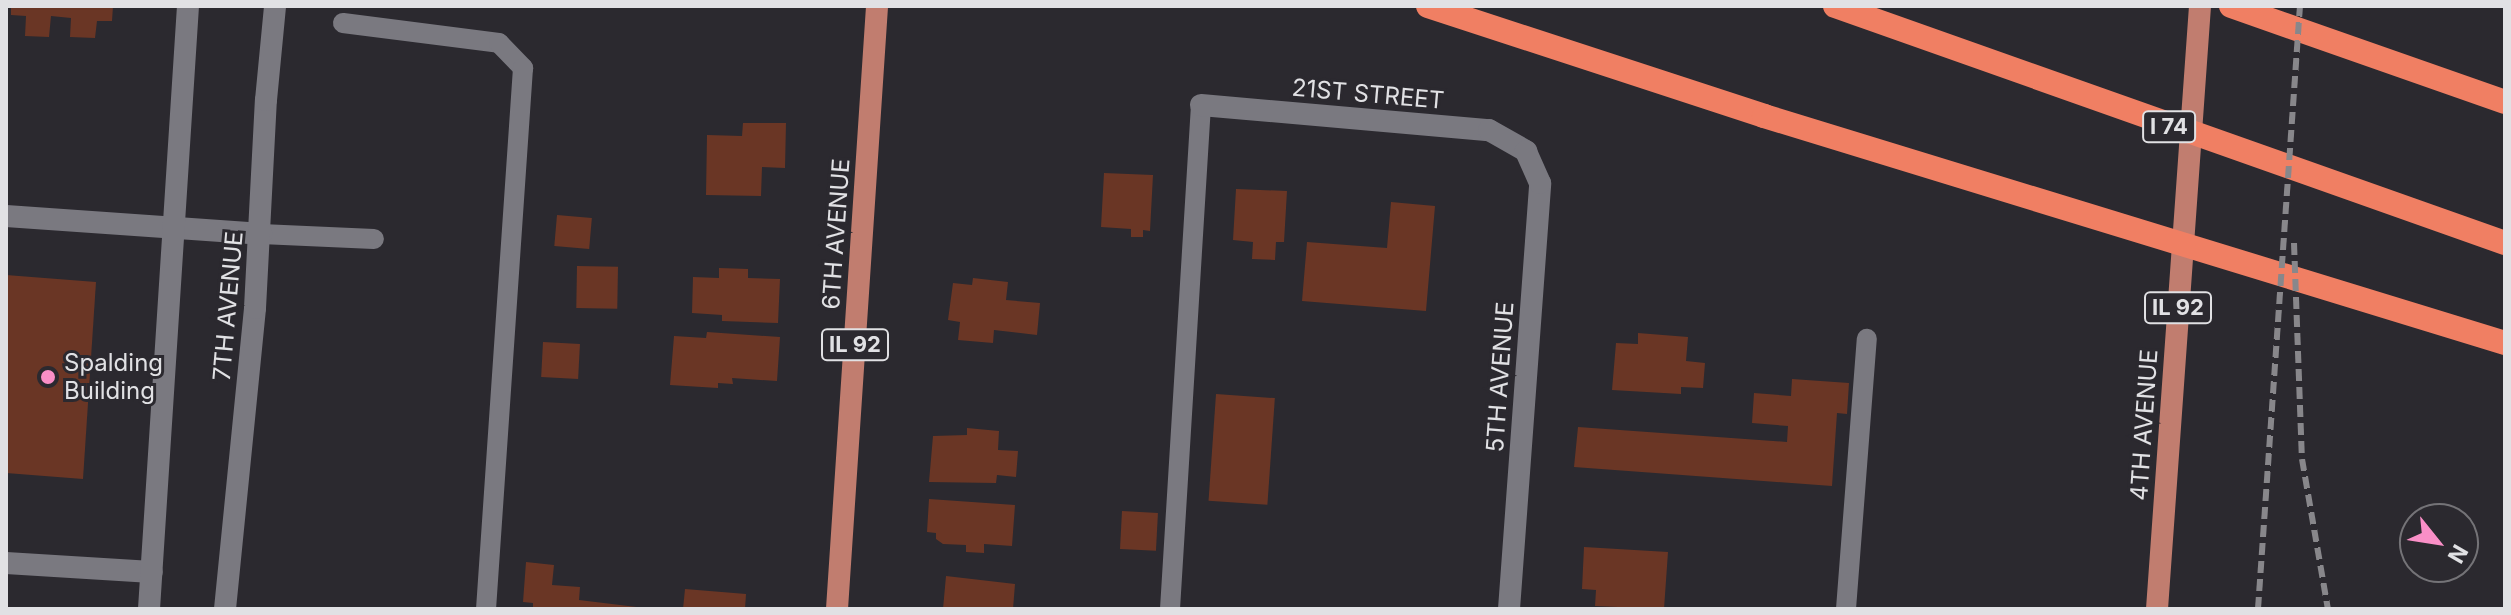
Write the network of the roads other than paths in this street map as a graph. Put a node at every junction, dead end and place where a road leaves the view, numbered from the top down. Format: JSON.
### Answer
{"nodes":[{"id":1,"x":188,"y":6,"type":"edge"},
{"id":2,"x":275,"y":6,"type":"edge"},
{"id":3,"x":877,"y":6,"type":"edge"},
{"id":4,"x":1428,"y":6,"type":"edge"},
{"id":5,"x":1835,"y":6,"type":"edge"},
{"id":6,"x":2200,"y":6,"type":"edge"},
{"id":7,"x":2231,"y":6,"type":"edge"},
{"id":8,"x":343,"y":23,"type":"dead end"},
{"id":9,"x":2505,"y":102,"type":"edge"},
{"id":10,"x":1201,"y":105,"type":"joint"},
{"id":11,"x":1526,"y":151,"type":"joint"},
{"id":12,"x":6,"y":216,"type":"edge"},
{"id":13,"x":175,"y":226,"type":"junction"},
{"id":14,"x":261,"y":234,"type":"junction"},
{"id":15,"x":374,"y":239,"type":"dead end"},
{"id":16,"x":2505,"y":243,"type":"edge"},
{"id":17,"x":1867,"y":339,"type":"dead end"},
{"id":18,"x":2505,"y":343,"type":"edge"},
{"id":19,"x":6,"y":563,"type":"edge"},
{"id":20,"x":152,"y":572,"type":"junction"},
{"id":21,"x":149,"y":609,"type":"edge"},
{"id":22,"x":225,"y":609,"type":"edge"},
{"id":23,"x":486,"y":609,"type":"edge"},
{"id":24,"x":837,"y":609,"type":"edge"},
{"id":25,"x":1170,"y":609,"type":"edge"},
{"id":26,"x":1509,"y":609,"type":"edge"},
{"id":27,"x":1846,"y":609,"type":"edge"},
{"id":28,"x":2157,"y":609,"type":"edge"}],
"edges":[{"from":1,"to":13,"type":"main road"},
{"from":2,"to":14,"type":"main road","name":"7TH AVENUE"},
{"from":3,"to":24,"type":"main road","name":"6TH AVENUE","number":"IL 92"},
{"from":4,"to":18,"type":"highway"},
{"from":5,"to":16,"type":"highway","number":"I 74"},
{"from":6,"to":28,"type":"main road","name":"4TH AVENUE","number":"IL 92"},
{"from":7,"to":9,"type":"highway"},
{"from":8,"to":23,"type":"lane"},
{"from":10,"to":11,"type":"main road","name":"21ST STREET"},
{"from":10,"to":25,"type":"lane"},
{"from":11,"to":26,"type":"main road","name":"5TH AVENUE"},
{"from":12,"to":13,"type":"main road"},
{"from":13,"to":14,"type":"main road"},
{"from":13,"to":20,"type":"main road"},
{"from":14,"to":15,"type":"lane"},
{"from":14,"to":22,"type":"main road","name":"7TH AVENUE"},
{"from":17,"to":27,"type":"lane"},
{"from":19,"to":20,"type":"main road"},
{"from":20,"to":21,"type":"main road"}]}
